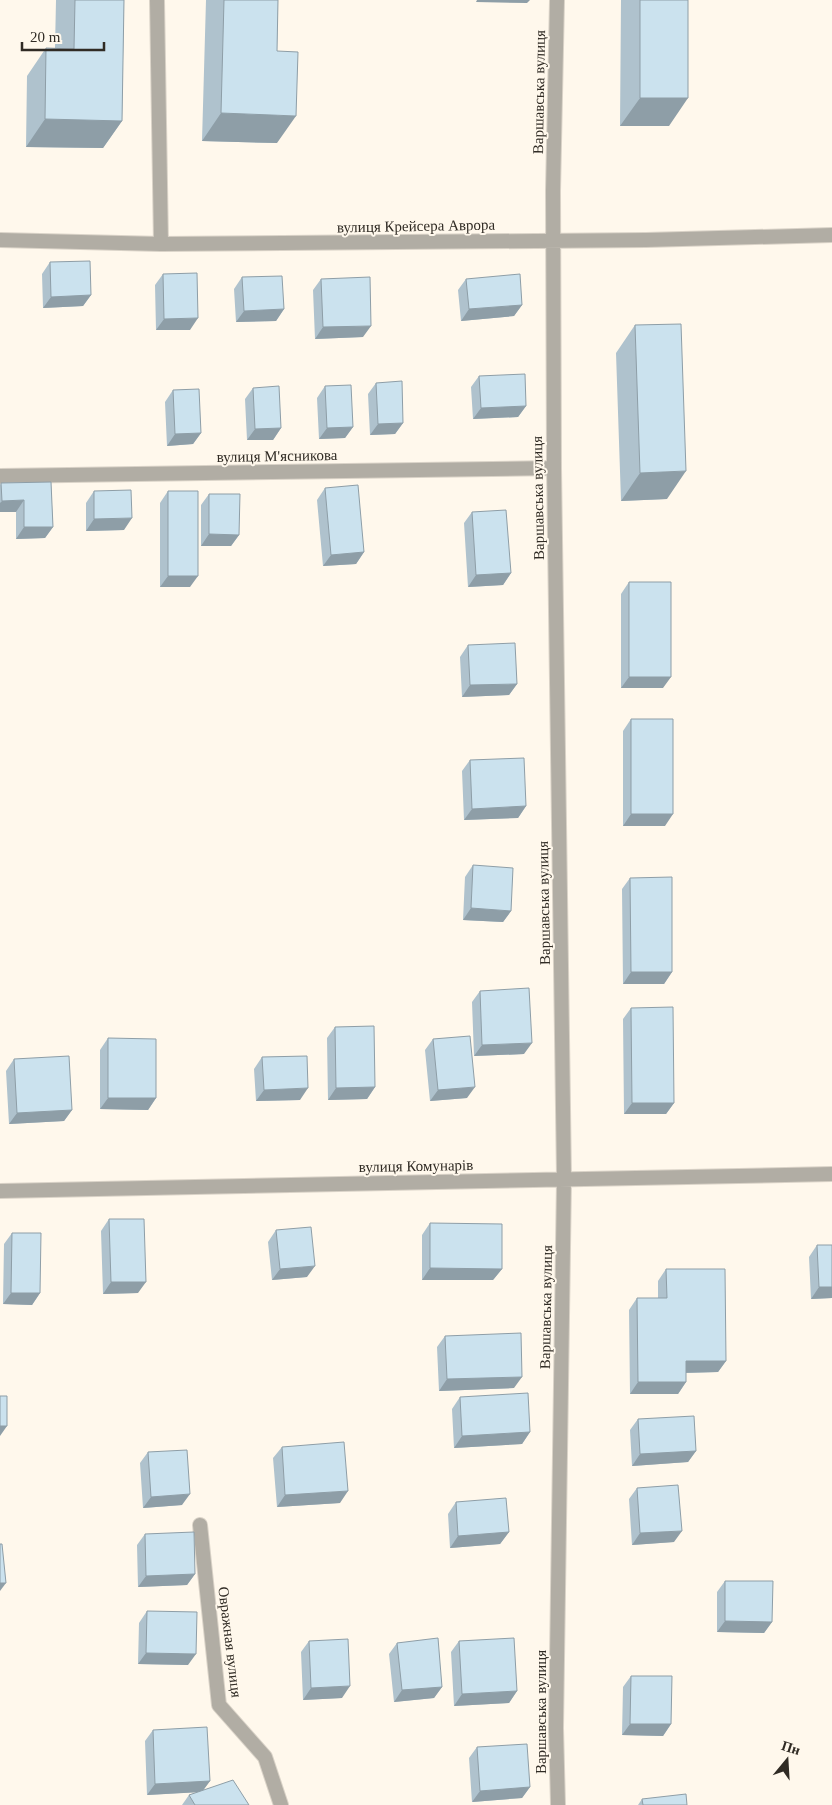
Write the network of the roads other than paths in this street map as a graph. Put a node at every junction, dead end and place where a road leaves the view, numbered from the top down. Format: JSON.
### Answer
{"nodes":[{"id":1,"x":157,"y":0,"type":"edge"},
{"id":2,"x":558,"y":0,"type":"edge"},
{"id":3,"x":832,"y":235,"type":"edge"},
{"id":4,"x":0,"y":240,"type":"edge"},
{"id":5,"x":554,"y":240,"type":"junction"},
{"id":6,"x":161,"y":244,"type":"junction"},
{"id":7,"x":554,"y":468,"type":"junction"},
{"id":8,"x":0,"y":476,"type":"edge"},
{"id":9,"x":832,"y":1174,"type":"edge"},
{"id":10,"x":564,"y":1179,"type":"junction"},
{"id":11,"x":0,"y":1191,"type":"edge"},
{"id":12,"x":200,"y":1525,"type":"dead end"},
{"id":13,"x":281,"y":1805,"type":"edge"},
{"id":14,"x":558,"y":1805,"type":"edge"}],
"edges":[{"from":1,"to":6,"type":"street"},
{"from":2,"to":5,"type":"street","name":"Варшавська вулиця"},
{"from":3,"to":5,"type":"street","name":"вулиця Крейсера Аврора"},
{"from":4,"to":6,"type":"street","name":"вулиця Крейсера Аврора"},
{"from":5,"to":6,"type":"street","name":"вулиця Крейсера Аврора"},
{"from":5,"to":7,"type":"street","name":"Варшавська вулиця"},
{"from":7,"to":8,"type":"street","name":"вулиця М'ясникова"},
{"from":7,"to":10,"type":"street","name":"Варшавська вулиця"},
{"from":9,"to":10,"type":"street","name":"вулиця Комунарів"},
{"from":10,"to":11,"type":"street","name":"вулиця Комунарів"},
{"from":10,"to":14,"type":"street","name":"Варшавська вулиця"},
{"from":12,"to":13,"type":"street","name":"Овражная вулиця"}]}
